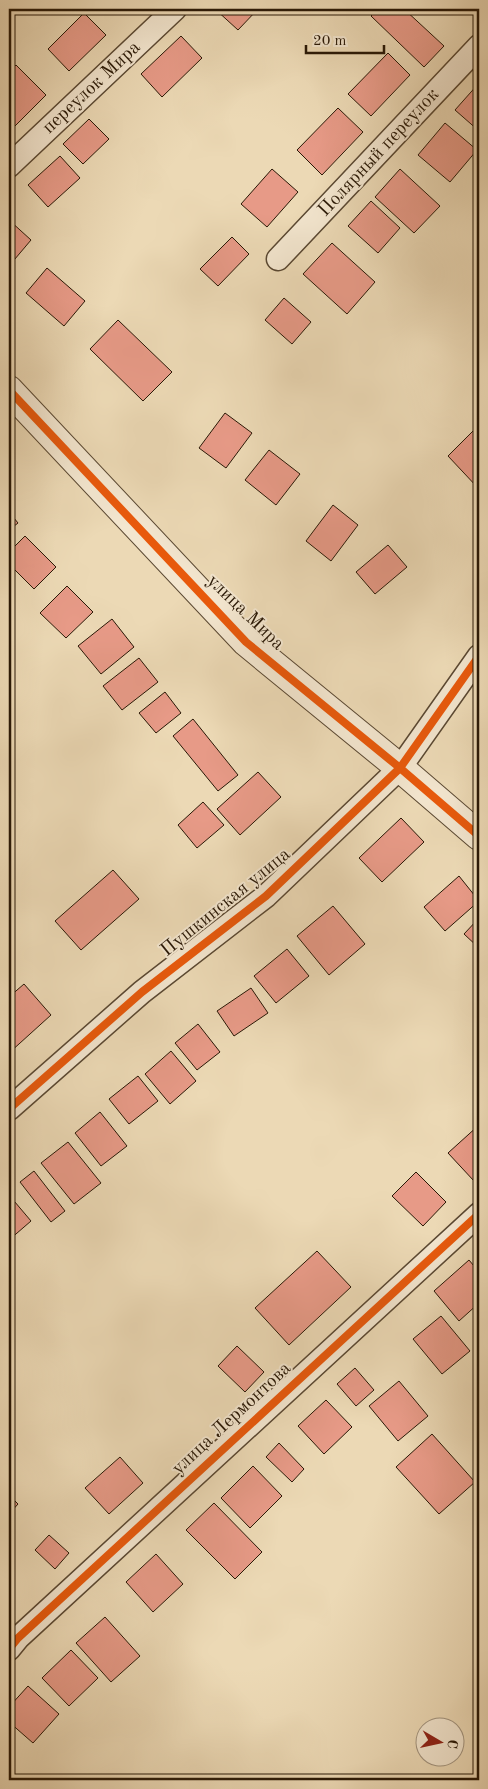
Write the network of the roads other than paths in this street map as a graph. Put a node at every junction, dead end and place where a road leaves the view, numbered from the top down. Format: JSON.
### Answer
{"nodes":[{"id":1,"x":173,"y":10,"type":"edge"},
{"id":2,"x":479,"y":46,"type":"edge"},
{"id":3,"x":9,"y":166,"type":"edge"},
{"id":4,"x":278,"y":259,"type":"dead end"},
{"id":5,"x":9,"y":390,"type":"edge"},
{"id":6,"x":479,"y":656,"type":"edge"},
{"id":7,"x":400,"y":768,"type":"junction"},
{"id":8,"x":479,"y":836,"type":"edge"},
{"id":9,"x":9,"y":1109,"type":"edge"},
{"id":10,"x":479,"y":1214,"type":"edge"},
{"id":11,"x":9,"y":1650,"type":"edge"}],
"edges":[{"from":1,"to":3,"type":"street","name":"переулок Мира"},
{"from":2,"to":4,"type":"street","name":"Полярный переулок"},
{"from":5,"to":7,"type":"street","name":"улица Мира"},
{"from":6,"to":7,"type":"street","name":"Пушкинская улица"},
{"from":7,"to":8,"type":"street","name":"улица Мира"},
{"from":7,"to":9,"type":"street","name":"Пушкинская улица"},
{"from":10,"to":11,"type":"street","name":"улица Лермонтова"}]}
